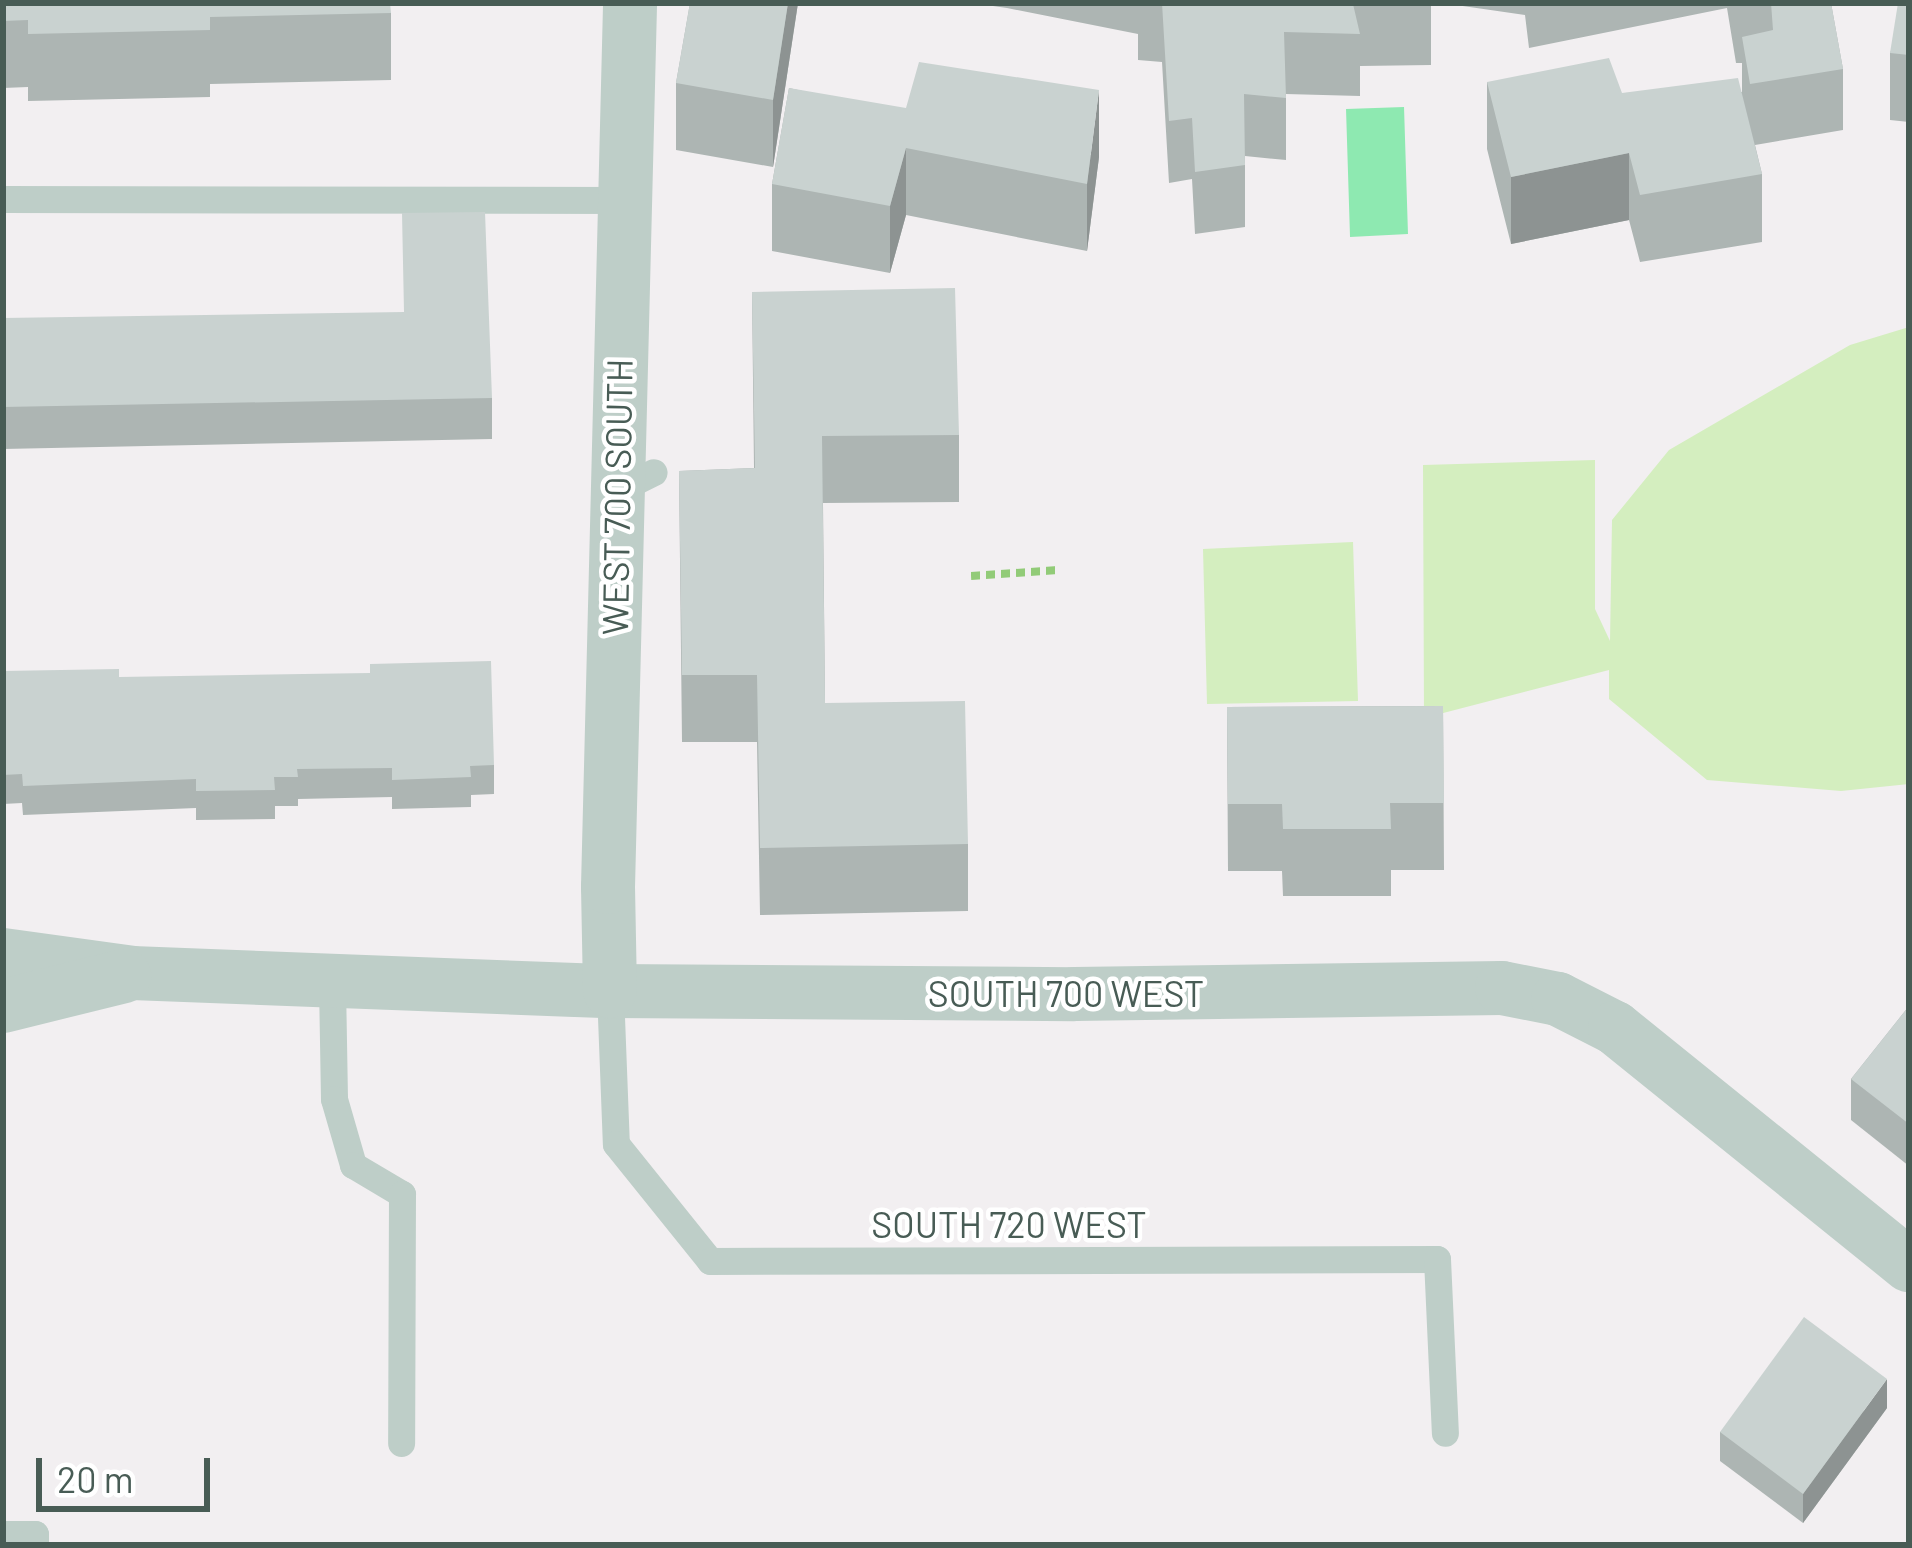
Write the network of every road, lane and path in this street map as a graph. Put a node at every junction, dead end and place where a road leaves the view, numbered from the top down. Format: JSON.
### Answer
{"nodes":[{"id":1,"x":630,"y":3,"type":"edge"},
{"id":2,"x":3,"y":199,"type":"edge"},
{"id":3,"x":624,"y":200,"type":"junction"},
{"id":4,"x":1058,"y":570,"type":"dead end"},
{"id":5,"x":970,"y":576,"type":"dead end"},
{"id":6,"x":3,"y":955,"type":"edge"},
{"id":7,"x":132,"y":973,"type":"junction"},
{"id":8,"x":332,"y":984,"type":"junction"},
{"id":9,"x":610,"y":991,"type":"junction"},
{"id":10,"x":3,"y":1006,"type":"edge"},
{"id":11,"x":1909,"y":1265,"type":"edge"},
{"id":12,"x":1445,"y":1433,"type":"dead end"},
{"id":13,"x":401,"y":1443,"type":"dead end"},
{"id":14,"x":3,"y":1534,"type":"edge"},
{"id":15,"x":35,"y":1545,"type":"edge"}],
"edges":[{"from":1,"to":3,"type":"street","name":"WEST 700 SOUTH"},
{"from":2,"to":3,"type":"lane"},
{"from":3,"to":9,"type":"street","name":"WEST 700 SOUTH"},
{"from":4,"to":5,"type":"path"},
{"from":6,"to":7,"type":"street","name":"SOUTH 700 WEST"},
{"from":7,"to":8,"type":"street","name":"SOUTH 700 WEST"},
{"from":7,"to":10,"type":"street","name":"SOUTH 700 WEST"},
{"from":8,"to":9,"type":"street","name":"SOUTH 700 WEST"},
{"from":8,"to":13,"type":"lane"},
{"from":9,"to":11,"type":"street","name":"SOUTH 700 WEST"},
{"from":9,"to":12,"type":"lane","name":"SOUTH 720 WEST"},
{"from":14,"to":15,"type":"lane"}]}
